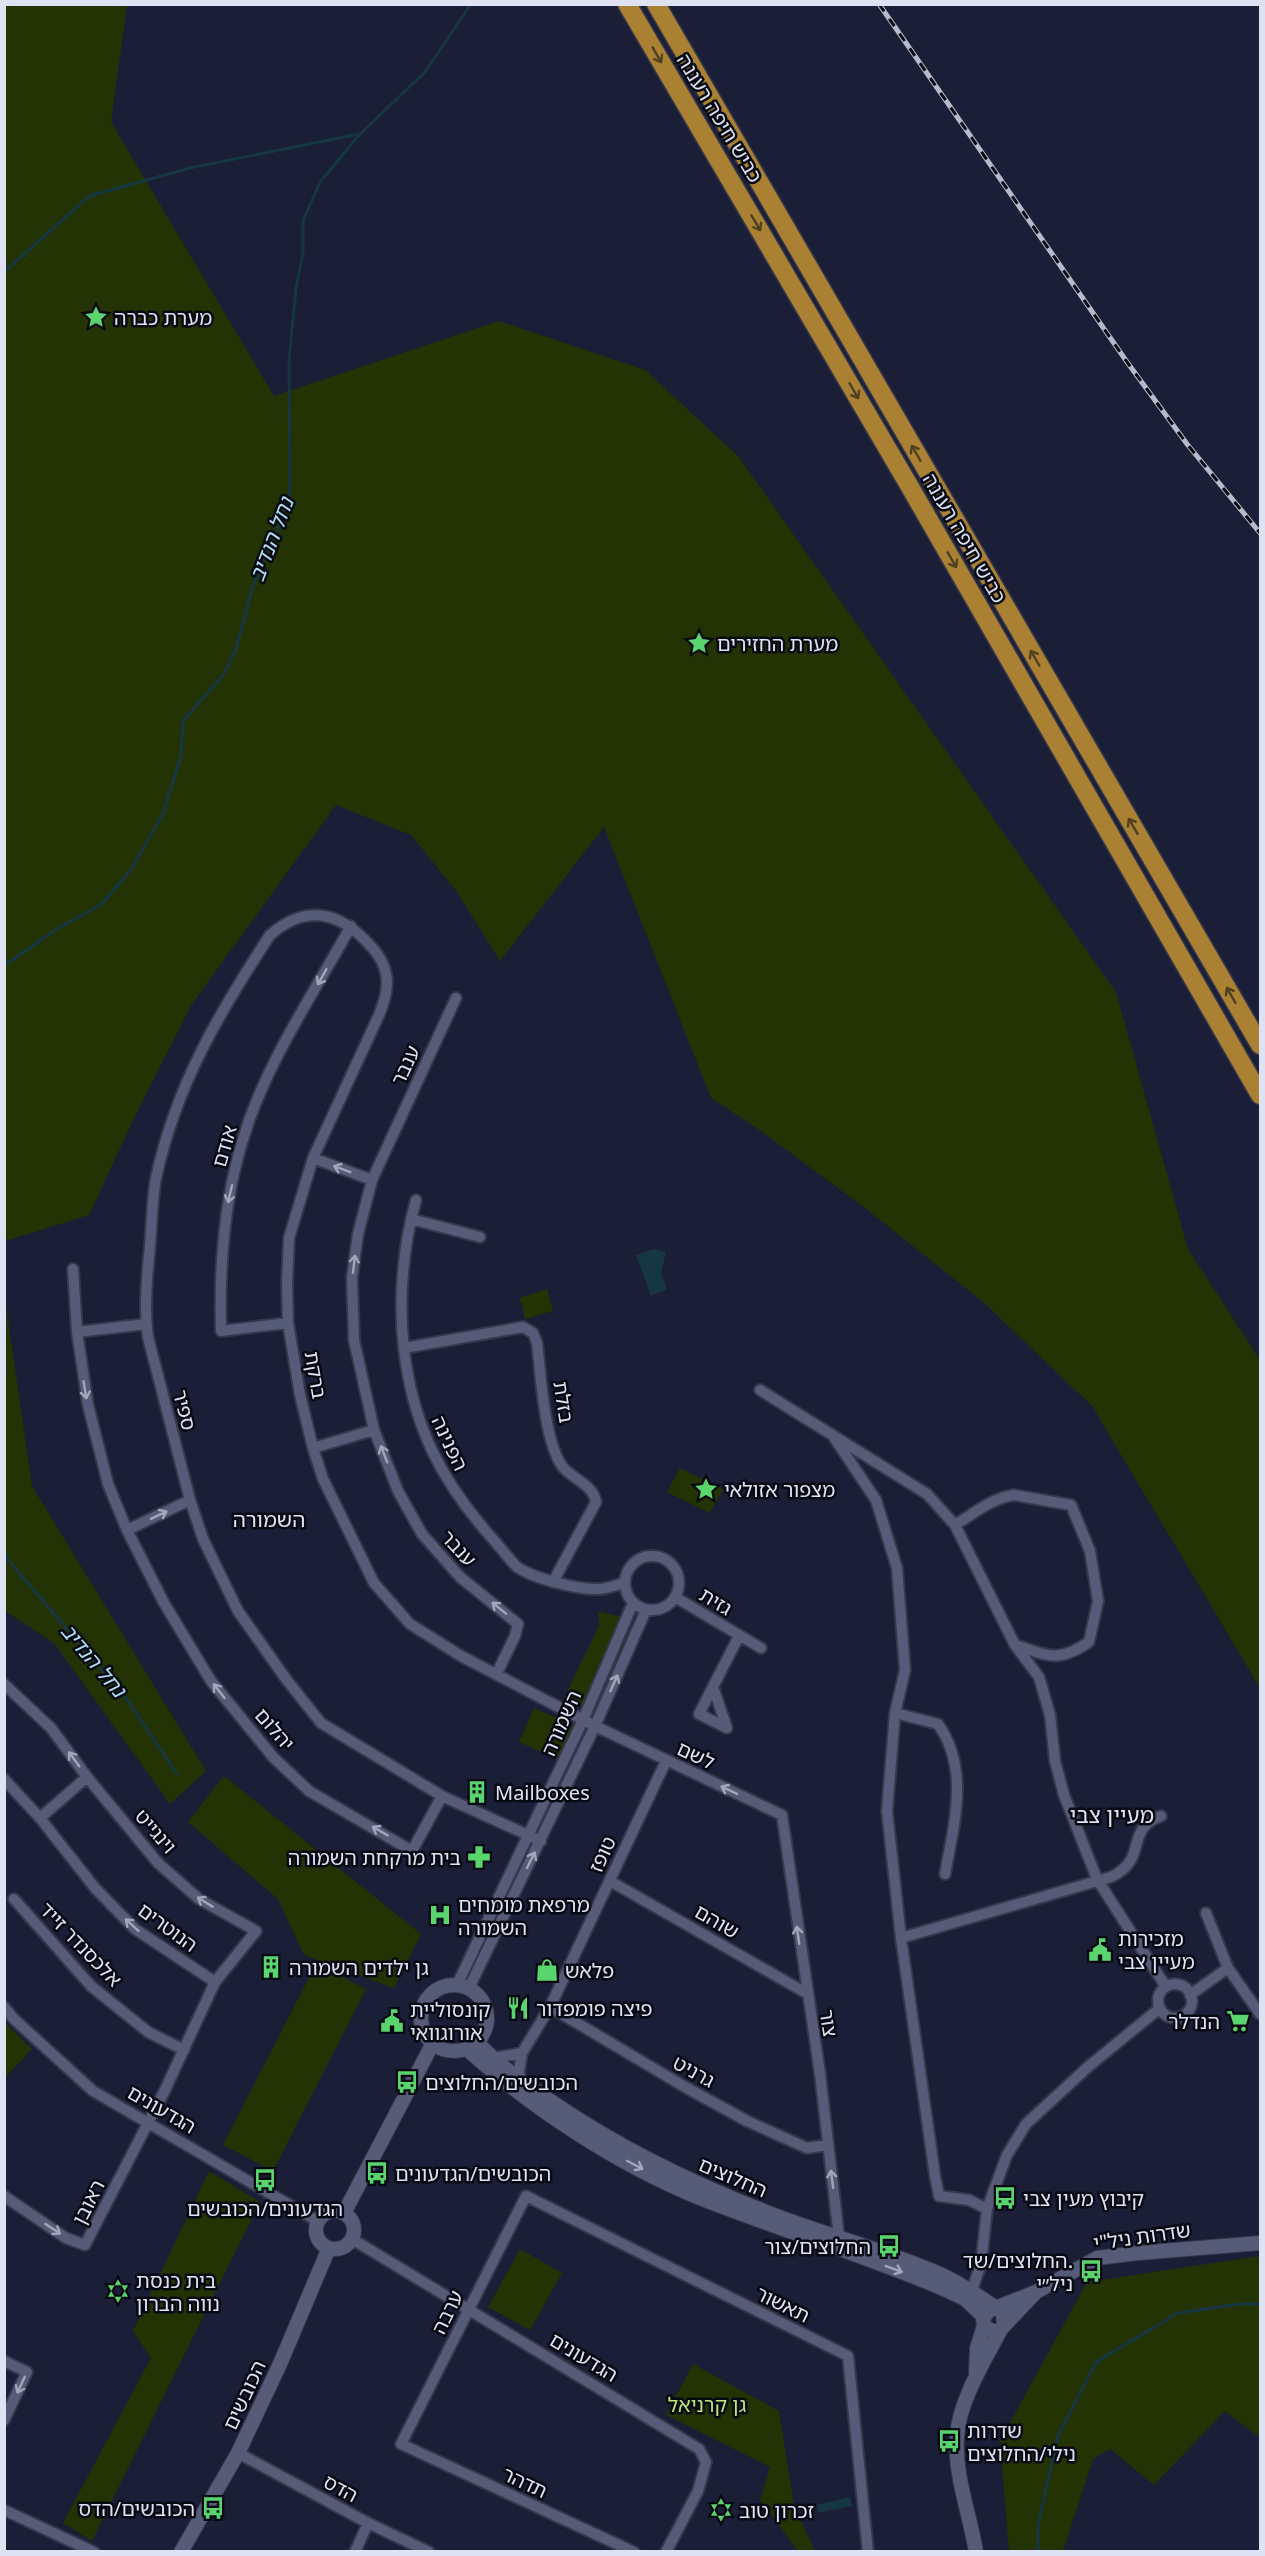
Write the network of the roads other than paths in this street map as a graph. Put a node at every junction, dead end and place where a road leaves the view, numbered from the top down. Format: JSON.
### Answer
{"nodes":[{"id":1,"x":627,"y":4,"type":"edge"},
{"id":2,"x":656,"y":4,"type":"edge"},
{"id":3,"x":351,"y":926,"type":"junction"},
{"id":4,"x":456,"y":998,"type":"dead end"},
{"id":5,"x":1260,"y":1046,"type":"edge"},
{"id":6,"x":1260,"y":1095,"type":"edge"},
{"id":7,"x":313,"y":1158,"type":"junction"},
{"id":8,"x":372,"y":1180,"type":"junction"},
{"id":9,"x":416,"y":1200,"type":"dead end"},
{"id":10,"x":411,"y":1219,"type":"junction"},
{"id":11,"x":480,"y":1236,"type":"dead end"},
{"id":12,"x":73,"y":1269,"type":"dead end"},
{"id":13,"x":288,"y":1323,"type":"junction"},
{"id":14,"x":146,"y":1324,"type":"junction"},
{"id":15,"x":77,"y":1332,"type":"junction"},
{"id":16,"x":404,"y":1348,"type":"junction"},
{"id":17,"x":760,"y":1390,"type":"dead end"},
{"id":18,"x":374,"y":1430,"type":"junction"},
{"id":19,"x":833,"y":1437,"type":"junction"},
{"id":20,"x":313,"y":1448,"type":"junction"},
{"id":21,"x":190,"y":1500,"type":"junction"},
{"id":22,"x":955,"y":1526,"type":"junction"},
{"id":23,"x":127,"y":1530,"type":"junction"},
{"id":24,"x":553,"y":1582,"type":"junction"},
{"id":25,"x":625,"y":1582,"type":"junction"},
{"id":26,"x":675,"y":1598,"type":"junction"},
{"id":27,"x":633,"y":1603,"type":"junction"},
{"id":28,"x":646,"y":1610,"type":"junction"},
{"id":29,"x":739,"y":1636,"type":"junction"},
{"id":30,"x":1015,"y":1645,"type":"junction"},
{"id":31,"x":761,"y":1648,"type":"dead end"},
{"id":32,"x":497,"y":1673,"type":"junction"},
{"id":33,"x":4,"y":1684,"type":"edge"},
{"id":34,"x":713,"y":1687,"type":"dead end"},
{"id":35,"x":895,"y":1713,"type":"junction"},
{"id":36,"x":583,"y":1720,"type":"junction"},
{"id":37,"x":595,"y":1726,"type":"junction"},
{"id":38,"x":668,"y":1763,"type":"junction"},
{"id":39,"x":87,"y":1778,"type":"junction"},
{"id":40,"x":4,"y":1779,"type":"edge"},
{"id":41,"x":442,"y":1796,"type":"junction"},
{"id":42,"x":782,"y":1815,"type":"joint"},
{"id":43,"x":1161,"y":1816,"type":"dead end"},
{"id":44,"x":40,"y":1818,"type":"junction"},
{"id":45,"x":529,"y":1835,"type":"junction"},
{"id":46,"x":541,"y":1841,"type":"junction"},
{"id":47,"x":945,"y":1874,"type":"dead end"},
{"id":48,"x":1097,"y":1879,"type":"junction"},
{"id":49,"x":610,"y":1881,"type":"junction"},
{"id":50,"x":14,"y":1899,"type":"dead end"},
{"id":51,"x":1206,"y":1913,"type":"dead end"},
{"id":52,"x":902,"y":1938,"type":"junction"},
{"id":53,"x":1228,"y":1968,"type":"junction"},
{"id":54,"x":215,"y":1982,"type":"junction"},
{"id":55,"x":463,"y":1987,"type":"junction"},
{"id":56,"x":1166,"y":1987,"type":"junction"},
{"id":57,"x":806,"y":1993,"type":"junction"},
{"id":58,"x":1190,"y":1995,"type":"junction"},
{"id":59,"x":4,"y":2007,"type":"edge"},
{"id":60,"x":550,"y":2007,"type":"junction"},
{"id":61,"x":1160,"y":2008,"type":"junction"},
{"id":62,"x":1260,"y":2014,"type":"edge"},
{"id":63,"x":433,"y":2043,"type":"junction"},
{"id":64,"x":472,"y":2045,"type":"junction"},
{"id":65,"x":184,"y":2050,"type":"junction"},
{"id":66,"x":522,"y":2054,"type":"junction"},
{"id":67,"x":494,"y":2058,"type":"junction"},
{"id":68,"x":520,"y":2080,"type":"junction"},
{"id":69,"x":148,"y":2122,"type":"junction"},
{"id":70,"x":828,"y":2145,"type":"junction"},
{"id":71,"x":4,"y":2196,"type":"edge"},
{"id":72,"x":526,"y":2196,"type":"joint"},
{"id":73,"x":987,"y":2209,"type":"junction"},
{"id":74,"x":344,"y":2214,"type":"junction"},
{"id":75,"x":319,"y":2222,"type":"junction"},
{"id":76,"x":839,"y":2237,"type":"junction"},
{"id":77,"x":352,"y":2239,"type":"junction"},
{"id":78,"x":1260,"y":2243,"type":"edge"},
{"id":79,"x":329,"y":2248,"type":"junction"},
{"id":80,"x":1036,"y":2292,"type":"junction"},
{"id":81,"x":968,"y":2295,"type":"junction"},
{"id":82,"x":468,"y":2308,"type":"junction"},
{"id":83,"x":987,"y":2317,"type":"junction"},
{"id":84,"x":1003,"y":2327,"type":"junction"},
{"id":85,"x":4,"y":2361,"type":"edge"},
{"id":86,"x":975,"y":2374,"type":"junction"},
{"id":87,"x":4,"y":2420,"type":"edge"},
{"id":88,"x":401,"y":2444,"type":"joint"},
{"id":89,"x":238,"y":2453,"type":"junction"},
{"id":90,"x":4,"y":2510,"type":"edge"},
{"id":91,"x":368,"y":2523,"type":"junction"},
{"id":92,"x":94,"y":2552,"type":"edge"},
{"id":93,"x":181,"y":2552,"type":"edge"},
{"id":94,"x":355,"y":2552,"type":"edge"},
{"id":95,"x":429,"y":2552,"type":"edge"},
{"id":96,"x":634,"y":2552,"type":"edge"},
{"id":97,"x":666,"y":2552,"type":"edge"},
{"id":98,"x":868,"y":2552,"type":"edge"},
{"id":99,"x":976,"y":2552,"type":"edge"}],
"edges":[{"from":1,"to":6,"type":"highway","name":"כביש חיפה רעננה","one_way":true},
{"from":5,"to":2,"type":"highway","name":"כביש חיפה רעננה","one_way":true},
{"from":3,"to":7,"type":"street","name":"ברקת"},
{"from":3,"to":13,"type":"street","name":"אודם","one_way":true},
{"from":3,"to":14,"type":"street","name":"ספיר"},
{"from":4,"to":8,"type":"street","name":"ענבר"},
{"from":8,"to":7,"type":"street","one_way":true},
{"from":7,"to":13,"type":"street","name":"ברקת"},
{"from":18,"to":8,"type":"street","name":"ענבר","one_way":true},
{"from":9,"to":10,"type":"street","name":"הפנינה"},
{"from":10,"to":11,"type":"street"},
{"from":10,"to":16,"type":"street","name":"הפנינה"},
{"from":12,"to":15,"type":"street","name":"יהלום"},
{"from":13,"to":20,"type":"street","name":"ברקת"},
{"from":14,"to":15,"type":"street"},
{"from":14,"to":21,"type":"street","name":"ספיר"},
{"from":15,"to":23,"type":"street","name":"יהלום","one_way":true},
{"from":16,"to":24,"type":"street","name":"הפנינה"},
{"from":16,"to":24,"type":"street","name":"בזלת"},
{"from":17,"to":19,"type":"street"},
{"from":18,"to":20,"type":"street"},
{"from":32,"to":18,"type":"street","name":"ענבר","one_way":true},
{"from":19,"to":22,"type":"street"},
{"from":19,"to":35,"type":"street"},
{"from":20,"to":32,"type":"street","name":"ברקת"},
{"from":23,"to":21,"type":"street","one_way":true},
{"from":21,"to":41,"type":"street","name":"ספיר"},
{"from":22,"to":30,"type":"street"},
{"from":22,"to":30,"type":"street"},
{"from":41,"to":23,"type":"street","name":"יהלום","one_way":true},
{"from":24,"to":25,"type":"street","name":"הפנינה"},
{"from":25,"to":26,"type":"street"},
{"from":25,"to":27,"type":"street"},
{"from":26,"to":28,"type":"street"},
{"from":26,"to":29,"type":"street","name":"גזית"},
{"from":27,"to":28,"type":"street"},
{"from":27,"to":36,"type":"street","name":"השמורה"},
{"from":37,"to":28,"type":"street","name":"השמורה","one_way":true},
{"from":29,"to":31,"type":"street","name":"גזית"},
{"from":29,"to":34,"type":"street","name":"גזית"},
{"from":30,"to":48,"type":"street"},
{"from":32,"to":36,"type":"street","name":"ברקת"},
{"from":39,"to":33,"type":"street","name":"וינגייט","one_way":true},
{"from":35,"to":47,"type":"street"},
{"from":35,"to":52,"type":"street"},
{"from":36,"to":37,"type":"street","name":"ברקת"},
{"from":36,"to":45,"type":"street","name":"השמורה"},
{"from":37,"to":38,"type":"street","name":"לשם"},
{"from":37,"to":46,"type":"street","name":"השמורה"},
{"from":42,"to":38,"type":"street","name":"לשם","one_way":true},
{"from":38,"to":49,"type":"street","name":"טופז"},
{"from":39,"to":44,"type":"street"},
{"from":54,"to":39,"type":"street","name":"וינגייט","one_way":true},
{"from":40,"to":44,"type":"street","name":"הנוטרים"},
{"from":41,"to":45,"type":"street","name":"ספיר"},
{"from":57,"to":42,"type":"street","name":"צור","one_way":true},
{"from":43,"to":48,"type":"street"},
{"from":54,"to":44,"type":"street","name":"הנוטרים","one_way":true},
{"from":45,"to":46,"type":"street","name":"ספיר"},
{"from":45,"to":55,"type":"street","name":"השמורה"},
{"from":55,"to":46,"type":"street","name":"השמורה","one_way":true},
{"from":48,"to":52,"type":"street"},
{"from":48,"to":56,"type":"street"},
{"from":49,"to":57,"type":"street","name":"שוהם"},
{"from":49,"to":60,"type":"street","name":"טופז"},
{"from":50,"to":65,"type":"street","name":"אלכסנדר זייד"},
{"from":51,"to":53,"type":"street"},
{"from":52,"to":73,"type":"street"},
{"from":53,"to":58,"type":"street"},
{"from":53,"to":62,"type":"street"},
{"from":54,"to":65,"type":"street"},
{"from":55,"to":63,"type":"street"},
{"from":55,"to":64,"type":"street"},
{"from":56,"to":58,"type":"street"},
{"from":56,"to":61,"type":"street"},
{"from":57,"to":70,"type":"street","name":"צור"},
{"from":58,"to":61,"type":"street"},
{"from":59,"to":69,"type":"street","name":"הגדעונים"},
{"from":60,"to":66,"type":"street","name":"טופז"},
{"from":60,"to":70,"type":"street","name":"גרניט"},
{"from":61,"to":73,"type":"street"},
{"from":63,"to":64,"type":"street"},
{"from":63,"to":74,"type":"street"},
{"from":64,"to":67,"type":"street","name":"החלוצים"},
{"from":64,"to":81,"type":"street","name":"החלוצים","one_way":true},
{"from":65,"to":69,"type":"street"},
{"from":66,"to":67,"type":"street"},
{"from":66,"to":68,"type":"street","name":"טופז"},
{"from":67,"to":68,"type":"street","name":"החלוצים"},
{"from":68,"to":76,"type":"street","name":"החלוצים"},
{"from":71,"to":69,"type":"street","name":"ראובן","one_way":true},
{"from":69,"to":75,"type":"street","name":"הגדעונים"},
{"from":76,"to":70,"type":"street","name":"צור","one_way":true},
{"from":72,"to":82,"type":"street","name":"ערבה"},
{"from":72,"to":98,"type":"street","name":"תאשור"},
{"from":73,"to":81,"type":"street"},
{"from":74,"to":75,"type":"street"},
{"from":74,"to":77,"type":"street"},
{"from":75,"to":79,"type":"street"},
{"from":76,"to":81,"type":"street","name":"החלוצים"},
{"from":77,"to":79,"type":"street"},
{"from":77,"to":82,"type":"street","name":"הגדעונים"},
{"from":78,"to":80,"type":"street","name":"שדרות ניל\"י"},
{"from":79,"to":89,"type":"street","name":"הכובשים"},
{"from":80,"to":83,"type":"street","name":"שדרות ניל\"י"},
{"from":80,"to":84,"type":"street","name":"שדרות ניל\"י"},
{"from":81,"to":83,"type":"street","name":"החלוצים"},
{"from":82,"to":88,"type":"street","name":"ערבה"},
{"from":82,"to":97,"type":"street","name":"הגדעונים"},
{"from":83,"to":84,"type":"street"},
{"from":83,"to":84,"type":"street","name":"החלוצים"},
{"from":83,"to":86,"type":"street","name":"שדרות ניל\"י"},
{"from":84,"to":86,"type":"street","name":"שדרות ניל\"י"},
{"from":85,"to":87,"type":"street","one_way":true},
{"from":86,"to":99,"type":"street","name":"שדרות ניל\"י"},
{"from":88,"to":96,"type":"street","name":"תדהר"},
{"from":89,"to":91,"type":"street","name":"הדס"},
{"from":89,"to":93,"type":"street","name":"הכובשים"},
{"from":90,"to":92,"type":"street"},
{"from":91,"to":94,"type":"street"},
{"from":91,"to":95,"type":"street","name":"הדס"}]}
